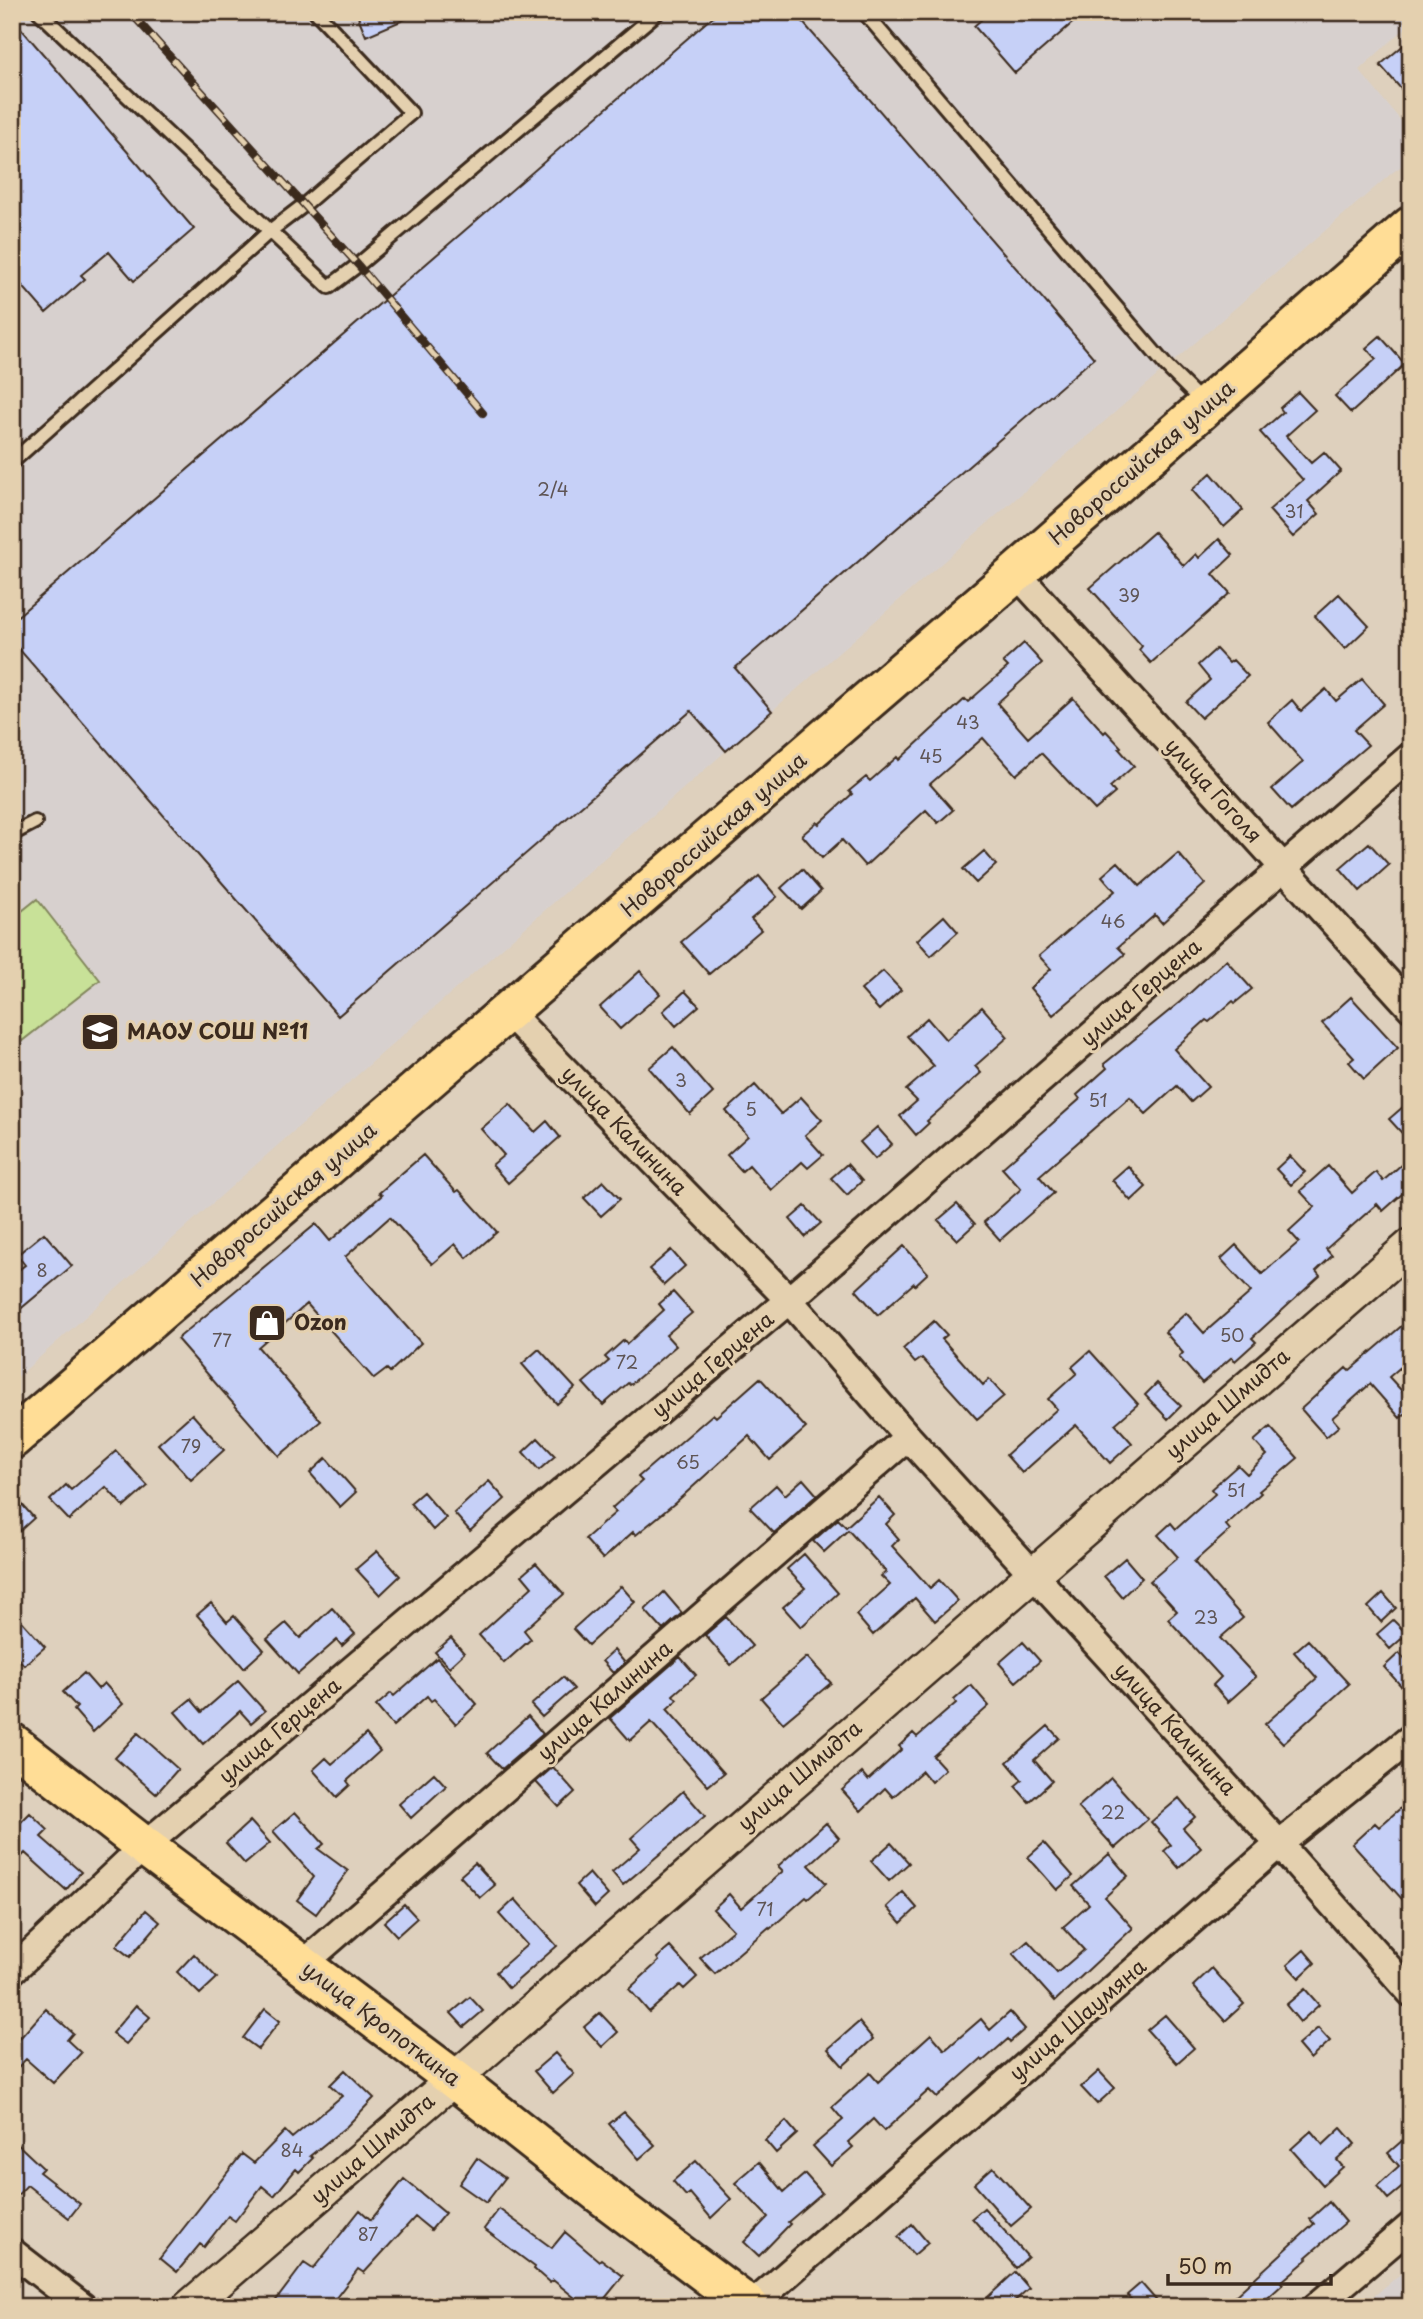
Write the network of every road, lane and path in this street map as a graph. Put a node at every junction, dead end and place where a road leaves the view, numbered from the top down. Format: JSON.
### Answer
{"nodes":[{"id":1,"x":39,"y":12,"type":"edge"},
{"id":2,"x":316,"y":12,"type":"edge"},
{"id":3,"x":658,"y":12,"type":"edge"},
{"id":4,"x":864,"y":12,"type":"edge"},
{"id":5,"x":1411,"y":226,"type":"edge"},
{"id":6,"x":270,"y":231,"type":"junction"},
{"id":7,"x":1207,"y":406,"type":"junction"},
{"id":8,"x":12,"y":462,"type":"edge"},
{"id":9,"x":1016,"y":573,"type":"junction"},
{"id":10,"x":1411,"y":756,"type":"edge"},
{"id":11,"x":35,"y":822,"type":"dead end"},
{"id":12,"x":12,"y":834,"type":"edge"},
{"id":13,"x":1283,"y":869,"type":"junction"},
{"id":14,"x":1411,"y":1008,"type":"edge"},
{"id":15,"x":508,"y":1012,"type":"junction"},
{"id":16,"x":1411,"y":1245,"type":"edge"},
{"id":17,"x":789,"y":1300,"type":"junction"},
{"id":18,"x":908,"y":1437,"type":"junction"},
{"id":19,"x":12,"y":1439,"type":"edge"},
{"id":20,"x":1032,"y":1573,"type":"junction"},
{"id":21,"x":1411,"y":1738,"type":"edge"},
{"id":22,"x":12,"y":1743,"type":"edge"},
{"id":23,"x":1279,"y":1844,"type":"junction"},
{"id":24,"x":144,"y":1846,"type":"junction"},
{"id":25,"x":302,"y":1965,"type":"junction"},
{"id":26,"x":12,"y":1970,"type":"edge"},
{"id":27,"x":1411,"y":1993,"type":"edge"},
{"id":28,"x":454,"y":2079,"type":"junction"},
{"id":29,"x":1411,"y":2226,"type":"edge"},
{"id":30,"x":12,"y":2252,"type":"edge"},
{"id":31,"x":83,"y":2307,"type":"edge"},
{"id":32,"x":189,"y":2307,"type":"edge"},
{"id":33,"x":750,"y":2307,"type":"edge"},
{"id":34,"x":1316,"y":2307,"type":"edge"}],
"edges":[{"from":1,"to":6,"type":"lane"},
{"from":2,"to":6,"type":"lane"},
{"from":3,"to":6,"type":"lane"},
{"from":4,"to":7,"type":"lane"},
{"from":5,"to":7,"type":"main road","name":"Новороссийская улица"},
{"from":6,"to":8,"type":"lane"},
{"from":7,"to":9,"type":"main road","name":"Новороссийская улица"},
{"from":9,"to":13,"type":"street","name":"улица Гоголя"},
{"from":9,"to":15,"type":"main road","name":"Новороссийская улица"},
{"from":10,"to":13,"type":"street","name":"улица Герцена"},
{"from":11,"to":12,"type":"lane"},
{"from":13,"to":14,"type":"street","name":"улица Гоголя"},
{"from":13,"to":17,"type":"street","name":"улица Герцена"},
{"from":15,"to":17,"type":"street","name":"улица Калинина"},
{"from":15,"to":19,"type":"main road","name":"Новороссийская улица"},
{"from":16,"to":20,"type":"street","name":"улица Шмидта"},
{"from":17,"to":18,"type":"street","name":"улица Калинина"},
{"from":17,"to":24,"type":"street","name":"улица Герцена"},
{"from":18,"to":20,"type":"street","name":"улица Калинина"},
{"from":18,"to":25,"type":"street","name":"улица Калинина"},
{"from":20,"to":23,"type":"street","name":"улица Калинина"},
{"from":20,"to":28,"type":"street","name":"улица Шмидта"},
{"from":21,"to":23,"type":"street","name":"улица Шаумяна"},
{"from":22,"to":24,"type":"main road","name":"улица Кропоткина"},
{"from":23,"to":27,"type":"street","name":"улица Калинина"},
{"from":23,"to":33,"type":"street","name":"улица Шаумяна"},
{"from":24,"to":25,"type":"main road","name":"улица Кропоткина"},
{"from":24,"to":26,"type":"street","name":"улица Герцена"},
{"from":25,"to":28,"type":"main road","name":"улица Кропоткина"},
{"from":28,"to":32,"type":"street","name":"улица Шмидта"},
{"from":28,"to":33,"type":"main road","name":"улица Кропоткина"},
{"from":29,"to":34,"type":"street"},
{"from":30,"to":31,"type":"street"}]}
